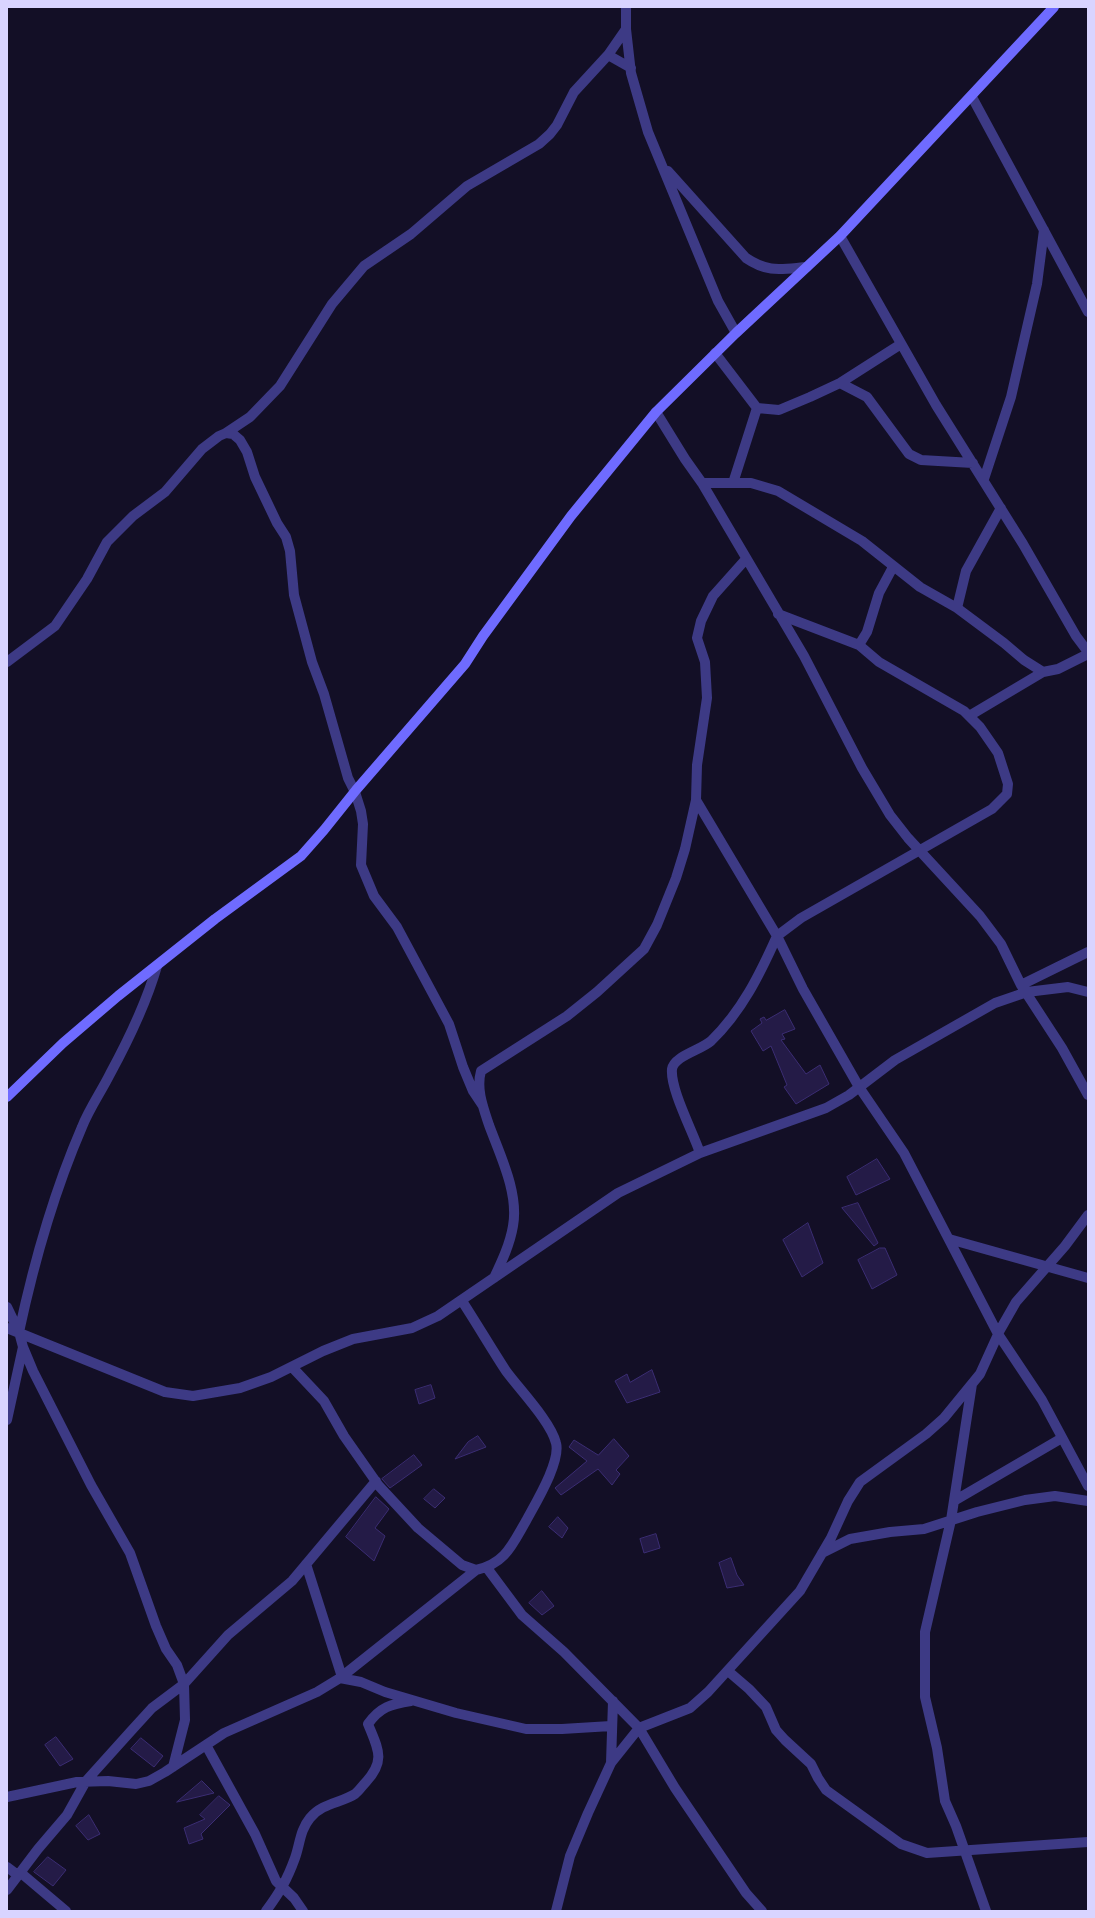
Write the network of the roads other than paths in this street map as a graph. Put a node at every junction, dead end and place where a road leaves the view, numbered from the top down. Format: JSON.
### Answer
{"nodes":[{"id":1,"x":626,"y":7,"type":"edge"},
{"id":2,"x":1054,"y":7,"type":"edge"},
{"id":3,"x":626,"y":29,"type":"junction"},
{"id":4,"x":608,"y":55,"type":"junction"},
{"id":5,"x":631,"y":68,"type":"junction"},
{"id":6,"x":972,"y":97,"type":"junction"},
{"id":7,"x":662,"y":165,"type":"junction"},
{"id":8,"x":1044,"y":230,"type":"junction"},
{"id":9,"x":840,"y":236,"type":"junction"},
{"id":10,"x":807,"y":267,"type":"junction"},
{"id":11,"x":1088,"y":312,"type":"edge"},
{"id":12,"x":736,"y":332,"type":"junction"},
{"id":13,"x":901,"y":344,"type":"junction"},
{"id":14,"x":715,"y":352,"type":"junction"},
{"id":15,"x":840,"y":383,"type":"junction"},
{"id":16,"x":757,"y":408,"type":"junction"},
{"id":17,"x":656,"y":412,"type":"junction"},
{"id":18,"x":226,"y":433,"type":"junction"},
{"id":19,"x":973,"y":463,"type":"junction"},
{"id":20,"x":984,"y":479,"type":"junction"},
{"id":21,"x":702,"y":483,"type":"junction"},
{"id":22,"x":733,"y":483,"type":"junction"},
{"id":23,"x":1001,"y":508,"type":"junction"},
{"id":24,"x":746,"y":559,"type":"junction"},
{"id":25,"x":893,"y":567,"type":"junction"},
{"id":26,"x":957,"y":608,"type":"junction"},
{"id":27,"x":778,"y":614,"type":"junction"},
{"id":28,"x":860,"y":645,"type":"junction"},
{"id":29,"x":1088,"y":653,"type":"edge"},
{"id":30,"x":7,"y":662,"type":"edge"},
{"id":31,"x":1044,"y":672,"type":"junction"},
{"id":32,"x":969,"y":716,"type":"junction"},
{"id":33,"x":355,"y":792,"type":"junction"},
{"id":34,"x":696,"y":800,"type":"junction"},
{"id":35,"x":920,"y":849,"type":"junction"},
{"id":36,"x":777,"y":936,"type":"junction"},
{"id":37,"x":1088,"y":952,"type":"edge"},
{"id":38,"x":157,"y":966,"type":"junction"},
{"id":39,"x":1024,"y":989,"type":"junction"},
{"id":40,"x":1088,"y":992,"type":"edge"},
{"id":41,"x":859,"y":1087,"type":"junction"},
{"id":42,"x":1088,"y":1095,"type":"edge"},
{"id":43,"x":7,"y":1097,"type":"edge"},
{"id":44,"x":483,"y":1106,"type":"junction"},
{"id":45,"x":700,"y":1153,"type":"junction"},
{"id":46,"x":1088,"y":1214,"type":"edge"},
{"id":47,"x":949,"y":1240,"type":"junction"},
{"id":48,"x":1048,"y":1266,"type":"junction"},
{"id":49,"x":494,"y":1278,"type":"junction"},
{"id":50,"x":1088,"y":1278,"type":"edge"},
{"id":51,"x":462,"y":1301,"type":"junction"},
{"id":52,"x":7,"y":1307,"type":"edge"},
{"id":53,"x":7,"y":1328,"type":"edge"},
{"id":54,"x":20,"y":1332,"type":"junction"},
{"id":55,"x":998,"y":1334,"type":"junction"},
{"id":56,"x":23,"y":1347,"type":"junction"},
{"id":57,"x":292,"y":1367,"type":"junction"},
{"id":58,"x":972,"y":1384,"type":"junction"},
{"id":59,"x":7,"y":1420,"type":"edge"},
{"id":60,"x":1062,"y":1438,"type":"junction"},
{"id":61,"x":376,"y":1481,"type":"junction"},
{"id":62,"x":1088,"y":1486,"type":"edge"},
{"id":63,"x":954,"y":1501,"type":"junction"},
{"id":64,"x":1088,"y":1501,"type":"edge"},
{"id":65,"x":951,"y":1520,"type":"junction"},
{"id":66,"x":822,"y":1553,"type":"junction"},
{"id":67,"x":306,"y":1564,"type":"junction"},
{"id":68,"x":487,"y":1568,"type":"junction"},
{"id":69,"x":476,"y":1570,"type":"junction"},
{"id":70,"x":728,"y":1671,"type":"junction"},
{"id":71,"x":341,"y":1678,"type":"junction"},
{"id":72,"x":184,"y":1684,"type":"junction"},
{"id":73,"x":411,"y":1700,"type":"junction"},
{"id":74,"x":613,"y":1701,"type":"junction"},
{"id":75,"x":611,"y":1726,"type":"junction"},
{"id":76,"x":639,"y":1728,"type":"junction"},
{"id":77,"x":206,"y":1745,"type":"junction"},
{"id":78,"x":611,"y":1763,"type":"junction"},
{"id":79,"x":173,"y":1767,"type":"junction"},
{"id":80,"x":86,"y":1782,"type":"junction"},
{"id":81,"x":7,"y":1797,"type":"edge"},
{"id":82,"x":1088,"y":1842,"type":"edge"},
{"id":83,"x":965,"y":1851,"type":"junction"},
{"id":84,"x":7,"y":1867,"type":"edge"},
{"id":85,"x":21,"y":1873,"type":"junction"},
{"id":86,"x":283,"y":1887,"type":"junction"},
{"id":87,"x":7,"y":1890,"type":"edge"},
{"id":88,"x":66,"y":1911,"type":"edge"},
{"id":89,"x":266,"y":1911,"type":"edge"},
{"id":90,"x":303,"y":1911,"type":"edge"},
{"id":91,"x":556,"y":1911,"type":"edge"},
{"id":92,"x":762,"y":1911,"type":"edge"},
{"id":93,"x":986,"y":1911,"type":"edge"}],
"edges":[{"from":1,"to":3,"type":"street"},
{"from":2,"to":6,"type":"street"},
{"from":3,"to":4,"type":"street"},
{"from":3,"to":5,"type":"street"},
{"from":4,"to":5,"type":"street"},
{"from":4,"to":18,"type":"street"},
{"from":5,"to":7,"type":"street"},
{"from":6,"to":8,"type":"street"},
{"from":6,"to":9,"type":"street"},
{"from":7,"to":10,"type":"street"},
{"from":7,"to":12,"type":"street"},
{"from":8,"to":11,"type":"street"},
{"from":8,"to":20,"type":"street"},
{"from":9,"to":10,"type":"street"},
{"from":9,"to":13,"type":"street"},
{"from":10,"to":12,"type":"street"},
{"from":12,"to":14,"type":"street"},
{"from":13,"to":15,"type":"street"},
{"from":13,"to":19,"type":"street"},
{"from":14,"to":16,"type":"street"},
{"from":14,"to":17,"type":"street"},
{"from":15,"to":16,"type":"street"},
{"from":15,"to":19,"type":"street"},
{"from":16,"to":22,"type":"street"},
{"from":17,"to":21,"type":"street"},
{"from":17,"to":33,"type":"street"},
{"from":18,"to":30,"type":"street"},
{"from":18,"to":33,"type":"street"},
{"from":19,"to":20,"type":"street"},
{"from":20,"to":23,"type":"street"},
{"from":21,"to":22,"type":"street"},
{"from":21,"to":24,"type":"street"},
{"from":22,"to":25,"type":"street"},
{"from":23,"to":26,"type":"street"},
{"from":23,"to":29,"type":"street"},
{"from":24,"to":27,"type":"street"},
{"from":24,"to":34,"type":"street"},
{"from":25,"to":26,"type":"street"},
{"from":25,"to":28,"type":"street"},
{"from":26,"to":31,"type":"street"},
{"from":27,"to":28,"type":"street"},
{"from":27,"to":35,"type":"street"},
{"from":28,"to":32,"type":"street"},
{"from":29,"to":31,"type":"street"},
{"from":31,"to":32,"type":"street"},
{"from":32,"to":35,"type":"street"},
{"from":33,"to":38,"type":"street"},
{"from":33,"to":44,"type":"street"},
{"from":34,"to":36,"type":"street"},
{"from":34,"to":44,"type":"street"},
{"from":35,"to":36,"type":"street"},
{"from":35,"to":39,"type":"street"},
{"from":36,"to":41,"type":"street"},
{"from":36,"to":45,"type":"street"},
{"from":37,"to":39,"type":"street"},
{"from":38,"to":43,"type":"street"},
{"from":38,"to":54,"type":"street"},
{"from":39,"to":40,"type":"street"},
{"from":39,"to":41,"type":"street"},
{"from":39,"to":42,"type":"street"},
{"from":41,"to":45,"type":"street"},
{"from":41,"to":47,"type":"street"},
{"from":44,"to":49,"type":"street"},
{"from":45,"to":49,"type":"street"},
{"from":46,"to":48,"type":"street"},
{"from":47,"to":48,"type":"street"},
{"from":47,"to":55,"type":"street"},
{"from":48,"to":50,"type":"street"},
{"from":48,"to":55,"type":"street"},
{"from":49,"to":51,"type":"street"},
{"from":51,"to":57,"type":"street"},
{"from":51,"to":68,"type":"street"},
{"from":52,"to":54,"type":"street"},
{"from":53,"to":54,"type":"street"},
{"from":54,"to":56,"type":"street"},
{"from":54,"to":57,"type":"street"},
{"from":55,"to":58,"type":"street"},
{"from":55,"to":60,"type":"street"},
{"from":56,"to":59,"type":"street"},
{"from":56,"to":72,"type":"street"},
{"from":57,"to":61,"type":"street"},
{"from":58,"to":63,"type":"street"},
{"from":58,"to":66,"type":"street"},
{"from":60,"to":62,"type":"street"},
{"from":60,"to":63,"type":"street"},
{"from":61,"to":67,"type":"street"},
{"from":61,"to":69,"type":"street"},
{"from":63,"to":65,"type":"street"},
{"from":64,"to":65,"type":"street"},
{"from":65,"to":66,"type":"street"},
{"from":65,"to":83,"type":"street"},
{"from":66,"to":70,"type":"street"},
{"from":67,"to":71,"type":"street"},
{"from":67,"to":72,"type":"street"},
{"from":68,"to":69,"type":"street"},
{"from":68,"to":74,"type":"street"},
{"from":69,"to":71,"type":"street"},
{"from":70,"to":76,"type":"street"},
{"from":70,"to":83,"type":"street"},
{"from":71,"to":73,"type":"street"},
{"from":71,"to":77,"type":"street"},
{"from":72,"to":79,"type":"street"},
{"from":72,"to":80,"type":"street"},
{"from":73,"to":75,"type":"street"},
{"from":73,"to":86,"type":"street"},
{"from":74,"to":75,"type":"street"},
{"from":74,"to":76,"type":"street"},
{"from":75,"to":78,"type":"street"},
{"from":76,"to":78,"type":"street"},
{"from":76,"to":92,"type":"street"},
{"from":77,"to":79,"type":"street"},
{"from":77,"to":86,"type":"street"},
{"from":78,"to":91,"type":"street"},
{"from":79,"to":80,"type":"street"},
{"from":80,"to":81,"type":"street"},
{"from":80,"to":85,"type":"street"},
{"from":82,"to":83,"type":"street"},
{"from":83,"to":93,"type":"street"},
{"from":84,"to":85,"type":"street"},
{"from":85,"to":87,"type":"street"},
{"from":85,"to":88,"type":"street"},
{"from":86,"to":89,"type":"street"},
{"from":86,"to":90,"type":"street"}]}
